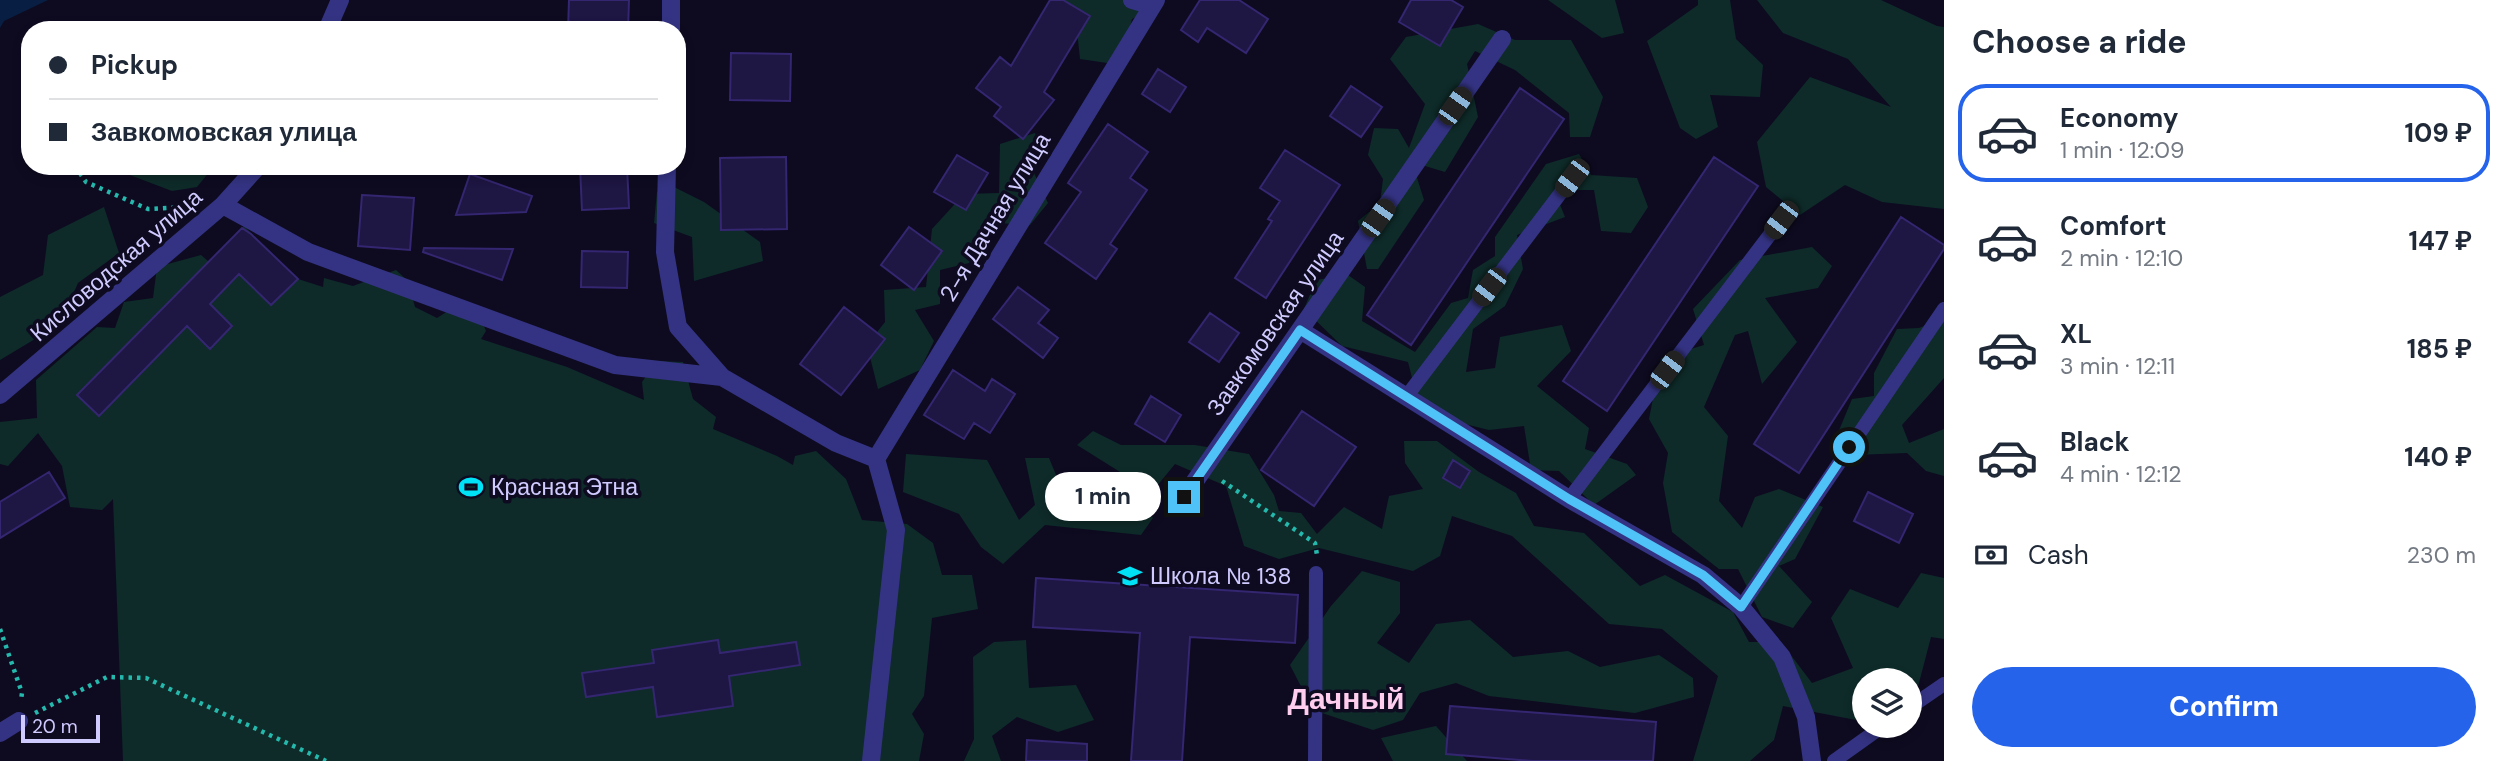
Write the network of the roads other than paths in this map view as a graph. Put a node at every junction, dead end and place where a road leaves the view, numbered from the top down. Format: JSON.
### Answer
{"nodes":[{"id":1,"x":340,"y":0,"type":"edge"},
{"id":2,"x":671,"y":0,"type":"edge"},
{"id":3,"x":1132,"y":0,"type":"edge"},
{"id":4,"x":1154,"y":3,"type":"edge"},
{"id":5,"x":331,"y":21,"type":"edge"},
{"id":6,"x":671,"y":21,"type":"edge"},
{"id":7,"x":1502,"y":39,"type":"dead end"},
{"id":8,"x":250,"y":175,"type":"edge"},
{"id":9,"x":667,"y":175,"type":"edge"},
{"id":10,"x":1572,"y":178,"type":"dead end"},
{"id":11,"x":223,"y":205,"type":"junction"},
{"id":12,"x":1781,"y":220,"type":"dead end"},
{"id":13,"x":1944,"y":309,"type":"edge"},
{"id":14,"x":1300,"y":330,"type":"junction"},
{"id":15,"x":722,"y":377,"type":"junction"},
{"id":16,"x":0,"y":395,"type":"edge"},
{"id":17,"x":1406,"y":397,"type":"junction"},
{"id":18,"x":876,"y":459,"type":"junction"},
{"id":19,"x":1184,"y":497,"type":"dead end"},
{"id":20,"x":1569,"y":499,"type":"junction"},
{"id":21,"x":1315,"y":573,"type":"road end"},
{"id":22,"x":1741,"y":607,"type":"junction"},
{"id":23,"x":1944,"y":683,"type":"edge"},
{"id":24,"x":1922,"y":699,"type":"edge"},
{"id":25,"x":19,"y":721,"type":"road end"},
{"id":26,"x":0,"y":733,"type":"edge"},
{"id":27,"x":1866,"y":738,"type":"edge"},
{"id":28,"x":871,"y":761,"type":"edge"},
{"id":29,"x":1315,"y":761,"type":"edge"},
{"id":30,"x":1812,"y":761,"type":"edge"},
{"id":31,"x":1834,"y":761,"type":"edge"}],
"edges":[{"from":1,"to":5,"type":"street"},
{"from":2,"to":6,"type":"street"},
{"from":3,"to":4,"type":"street"},
{"from":4,"to":18,"type":"street","name":"2-я Дачная улица"},
{"from":7,"to":14,"type":"street","name":"Завкомовская улица"},
{"from":8,"to":11,"type":"street","name":"Кисловодская улица"},
{"from":9,"to":15,"type":"street"},
{"from":10,"to":17,"type":"lane"},
{"from":11,"to":15,"type":"street"},
{"from":11,"to":16,"type":"street","name":"Кисловодская улица"},
{"from":12,"to":20,"type":"lane"},
{"from":13,"to":22,"type":"lane"},
{"from":14,"to":17,"type":"street"},
{"from":14,"to":19,"type":"street","name":"Завкомовская улица"},
{"from":15,"to":18,"type":"street"},
{"from":17,"to":20,"type":"street"},
{"from":18,"to":28,"type":"street"},
{"from":20,"to":22,"type":"street"},
{"from":21,"to":29,"type":"lane"},
{"from":22,"to":30,"type":"street"},
{"from":23,"to":24,"type":"lane"},
{"from":25,"to":26,"type":"street"},
{"from":27,"to":31,"type":"lane"}]}
